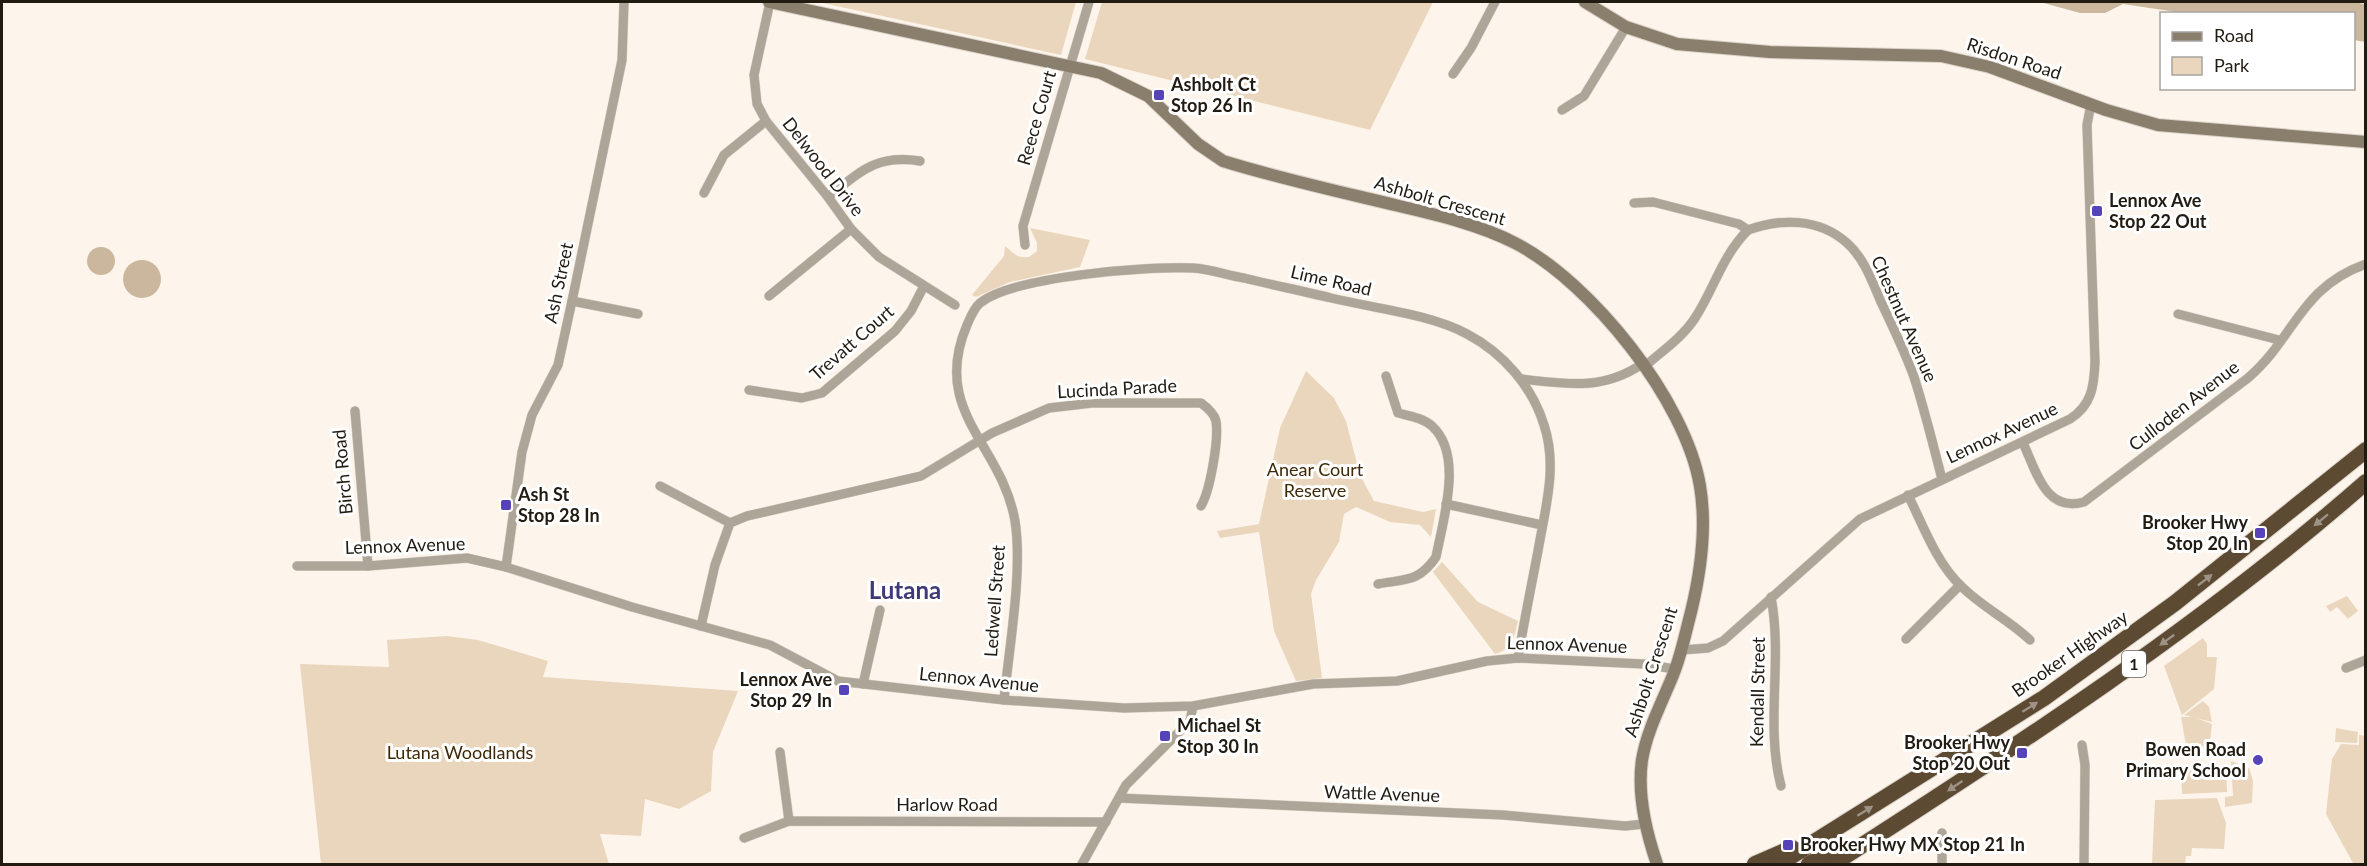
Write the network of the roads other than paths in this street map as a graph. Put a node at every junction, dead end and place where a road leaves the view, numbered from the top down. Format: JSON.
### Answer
{"nodes":[{"id":1,"x":624,"y":2,"type":"edge"},
{"id":2,"x":770,"y":2,"type":"edge"},
{"id":3,"x":1089,"y":2,"type":"edge"},
{"id":4,"x":1495,"y":2,"type":"edge"},
{"id":5,"x":1585,"y":2,"type":"edge"},
{"id":6,"x":1626,"y":27,"type":"junction"},
{"id":7,"x":1070,"y":66,"type":"junction"},
{"id":8,"x":1453,"y":74,"type":"dead end"},
{"id":9,"x":2091,"y":104,"type":"junction"},
{"id":10,"x":1562,"y":110,"type":"dead end"},
{"id":11,"x":766,"y":121,"type":"junction"},
{"id":12,"x":2366,"y":142,"type":"edge"},
{"id":13,"x":920,"y":161,"type":"dead end"},
{"id":14,"x":704,"y":193,"type":"dead end"},
{"id":15,"x":828,"y":197,"type":"junction"},
{"id":16,"x":1634,"y":202,"type":"dead end"},
{"id":17,"x":851,"y":229,"type":"junction"},
{"id":18,"x":1748,"y":230,"type":"junction"},
{"id":19,"x":1025,"y":245,"type":"dead end"},
{"id":20,"x":2366,"y":264,"type":"edge"},
{"id":21,"x":924,"y":286,"type":"junction"},
{"id":22,"x":769,"y":296,"type":"dead end"},
{"id":23,"x":572,"y":301,"type":"junction"},
{"id":24,"x":955,"y":304,"type":"dead end"},
{"id":25,"x":638,"y":314,"type":"dead end"},
{"id":26,"x":2178,"y":314,"type":"dead end"},
{"id":27,"x":2279,"y":340,"type":"junction"},
{"id":28,"x":1643,"y":365,"type":"junction"},
{"id":29,"x":1386,"y":376,"type":"dead end"},
{"id":30,"x":1521,"y":379,"type":"junction"},
{"id":31,"x":749,"y":390,"type":"dead end"},
{"id":32,"x":354,"y":411,"type":"dead end"},
{"id":33,"x":980,"y":441,"type":"junction"},
{"id":34,"x":2023,"y":443,"type":"junction"},
{"id":35,"x":2366,"y":450,"type":"edge"},
{"id":36,"x":1942,"y":479,"type":"junction"},
{"id":37,"x":2366,"y":482,"type":"edge"},
{"id":38,"x":660,"y":486,"type":"dead end"},
{"id":39,"x":1908,"y":495,"type":"junction"},
{"id":40,"x":1446,"y":504,"type":"junction"},
{"id":41,"x":1201,"y":506,"type":"dead end"},
{"id":42,"x":730,"y":523,"type":"junction"},
{"id":43,"x":1542,"y":525,"type":"junction"},
{"id":44,"x":297,"y":566,"type":"dead end"},
{"id":45,"x":368,"y":566,"type":"junction"},
{"id":46,"x":506,"y":567,"type":"junction"},
{"id":47,"x":1378,"y":584,"type":"dead end"},
{"id":48,"x":1959,"y":585,"type":"junction"},
{"id":49,"x":1771,"y":597,"type":"junction"},
{"id":50,"x":880,"y":610,"type":"dead end"},
{"id":51,"x":701,"y":626,"type":"junction"},
{"id":52,"x":1906,"y":639,"type":"dead end"},
{"id":53,"x":2030,"y":640,"type":"dead end"},
{"id":54,"x":1682,"y":650,"type":"junction"},
{"id":55,"x":1518,"y":658,"type":"junction"},
{"id":56,"x":2366,"y":660,"type":"edge"},
{"id":57,"x":2346,"y":668,"type":"dead end"},
{"id":58,"x":1675,"y":669,"type":"junction"},
{"id":59,"x":863,"y":684,"type":"junction"},
{"id":60,"x":1004,"y":700,"type":"junction"},
{"id":61,"x":1193,"y":706,"type":"junction"},
{"id":62,"x":2082,"y":745,"type":"dead end"},
{"id":63,"x":780,"y":752,"type":"dead end"},
{"id":64,"x":1781,"y":786,"type":"dead end"},
{"id":65,"x":1119,"y":798,"type":"junction"},
{"id":66,"x":789,"y":821,"type":"junction"},
{"id":67,"x":1106,"y":822,"type":"junction"},
{"id":68,"x":1899,"y":822,"type":"junction"},
{"id":69,"x":1644,"y":824,"type":"junction"},
{"id":70,"x":1942,"y":832,"type":"dead end"},
{"id":71,"x":1828,"y":835,"type":"junction"},
{"id":72,"x":744,"y":838,"type":"dead end"},
{"id":73,"x":1657,"y":863,"type":"edge"},
{"id":74,"x":1082,"y":864,"type":"edge"},
{"id":75,"x":1755,"y":864,"type":"edge"},
{"id":76,"x":1779,"y":864,"type":"edge"},
{"id":77,"x":1809,"y":864,"type":"edge"},
{"id":78,"x":1833,"y":864,"type":"edge"},
{"id":79,"x":1942,"y":864,"type":"edge"},
{"id":80,"x":2084,"y":864,"type":"edge"}],
"edges":[{"from":1,"to":23,"type":"street","name":"Ash Street"},
{"from":2,"to":7,"type":"street","name":"Ashbolt Crescent"},
{"from":2,"to":11,"type":"street","name":"Delwood Drive"},
{"from":3,"to":7,"type":"street","name":"Reece Court"},
{"from":4,"to":8,"type":"street"},
{"from":5,"to":6,"type":"street","name":"Risdon Road"},
{"from":6,"to":9,"type":"street","name":"Risdon Road"},
{"from":6,"to":10,"type":"street"},
{"from":7,"to":19,"type":"street","name":"Reece Court"},
{"from":7,"to":28,"type":"street","name":"Ashbolt Crescent"},
{"from":9,"to":12,"type":"street","name":"Risdon Road"},
{"from":9,"to":34,"type":"street","name":"Lennox Avenue"},
{"from":11,"to":14,"type":"street"},
{"from":11,"to":15,"type":"street","name":"Delwood Drive"},
{"from":13,"to":15,"type":"street"},
{"from":15,"to":17,"type":"street","name":"Delwood Drive"},
{"from":16,"to":18,"type":"street"},
{"from":17,"to":21,"type":"street","name":"Delwood Drive"},
{"from":17,"to":22,"type":"street"},
{"from":18,"to":28,"type":"street"},
{"from":18,"to":36,"type":"street","name":"Chestnut Avenue"},
{"from":20,"to":27,"type":"street","name":"Culloden Avenue"},
{"from":21,"to":24,"type":"street","name":"Delwood Drive"},
{"from":21,"to":31,"type":"street","name":"Trevatt Court"},
{"from":23,"to":25,"type":"street"},
{"from":23,"to":46,"type":"street","name":"Ash Street"},
{"from":26,"to":27,"type":"street"},
{"from":27,"to":34,"type":"street","name":"Culloden Avenue"},
{"from":28,"to":30,"type":"street"},
{"from":28,"to":54,"type":"street","name":"Ashbolt Crescent"},
{"from":29,"to":40,"type":"street"},
{"from":30,"to":33,"type":"street","name":"Lime Road"},
{"from":30,"to":43,"type":"street","name":"Lime Road"},
{"from":32,"to":45,"type":"street","name":"Birch Road"},
{"from":33,"to":41,"type":"street","name":"Lucinda Parade"},
{"from":33,"to":42,"type":"street","name":"Lucinda Parade"},
{"from":33,"to":60,"type":"street","name":"Ledwell Street"},
{"from":34,"to":36,"type":"street","name":"Lennox Avenue"},
{"from":71,"to":35,"type":"highway","name":"Brooker Highway","number":"1","one_way":true},
{"from":36,"to":39,"type":"street","name":"Lennox Avenue"},
{"from":37,"to":68,"type":"highway","number":"1","one_way":true},
{"from":38,"to":42,"type":"street"},
{"from":39,"to":48,"type":"street"},
{"from":39,"to":49,"type":"street","name":"Lennox Avenue"},
{"from":40,"to":43,"type":"street"},
{"from":40,"to":47,"type":"street"},
{"from":42,"to":51,"type":"street"},
{"from":43,"to":55,"type":"street","name":"Lime Road"},
{"from":44,"to":45,"type":"street","name":"Lennox Avenue"},
{"from":45,"to":46,"type":"street","name":"Lennox Avenue"},
{"from":46,"to":51,"type":"street","name":"Lennox Avenue"},
{"from":48,"to":52,"type":"street"},
{"from":48,"to":53,"type":"street"},
{"from":49,"to":54,"type":"street","name":"Lennox Avenue"},
{"from":49,"to":64,"type":"street","name":"Kendall Street"},
{"from":50,"to":59,"type":"street"},
{"from":51,"to":59,"type":"street","name":"Lennox Avenue"},
{"from":54,"to":58,"type":"street","name":"Ashbolt Crescent"},
{"from":55,"to":58,"type":"street","name":"Lennox Avenue"},
{"from":55,"to":61,"type":"street","name":"Lennox Avenue"},
{"from":56,"to":57,"type":"street"},
{"from":58,"to":69,"type":"street","name":"Ashbolt Crescent"},
{"from":59,"to":60,"type":"street","name":"Lennox Avenue"},
{"from":60,"to":61,"type":"street","name":"Lennox Avenue"},
{"from":61,"to":65,"type":"street"},
{"from":62,"to":80,"type":"street"},
{"from":63,"to":66,"type":"street"},
{"from":65,"to":67,"type":"street"},
{"from":65,"to":69,"type":"street","name":"Wattle Avenue"},
{"from":66,"to":67,"type":"street","name":"Harlow Road"},
{"from":66,"to":72,"type":"street","name":"Harlow Road"},
{"from":67,"to":74,"type":"street"},
{"from":68,"to":77,"type":"highway"},
{"from":68,"to":78,"type":"highway","number":"1"},
{"from":69,"to":73,"type":"street","name":"Ashbolt Crescent"},
{"from":70,"to":79,"type":"street"},
{"from":71,"to":75,"type":"highway"},
{"from":71,"to":76,"type":"highway","name":"Brooker Highway","number":"1"}]}
